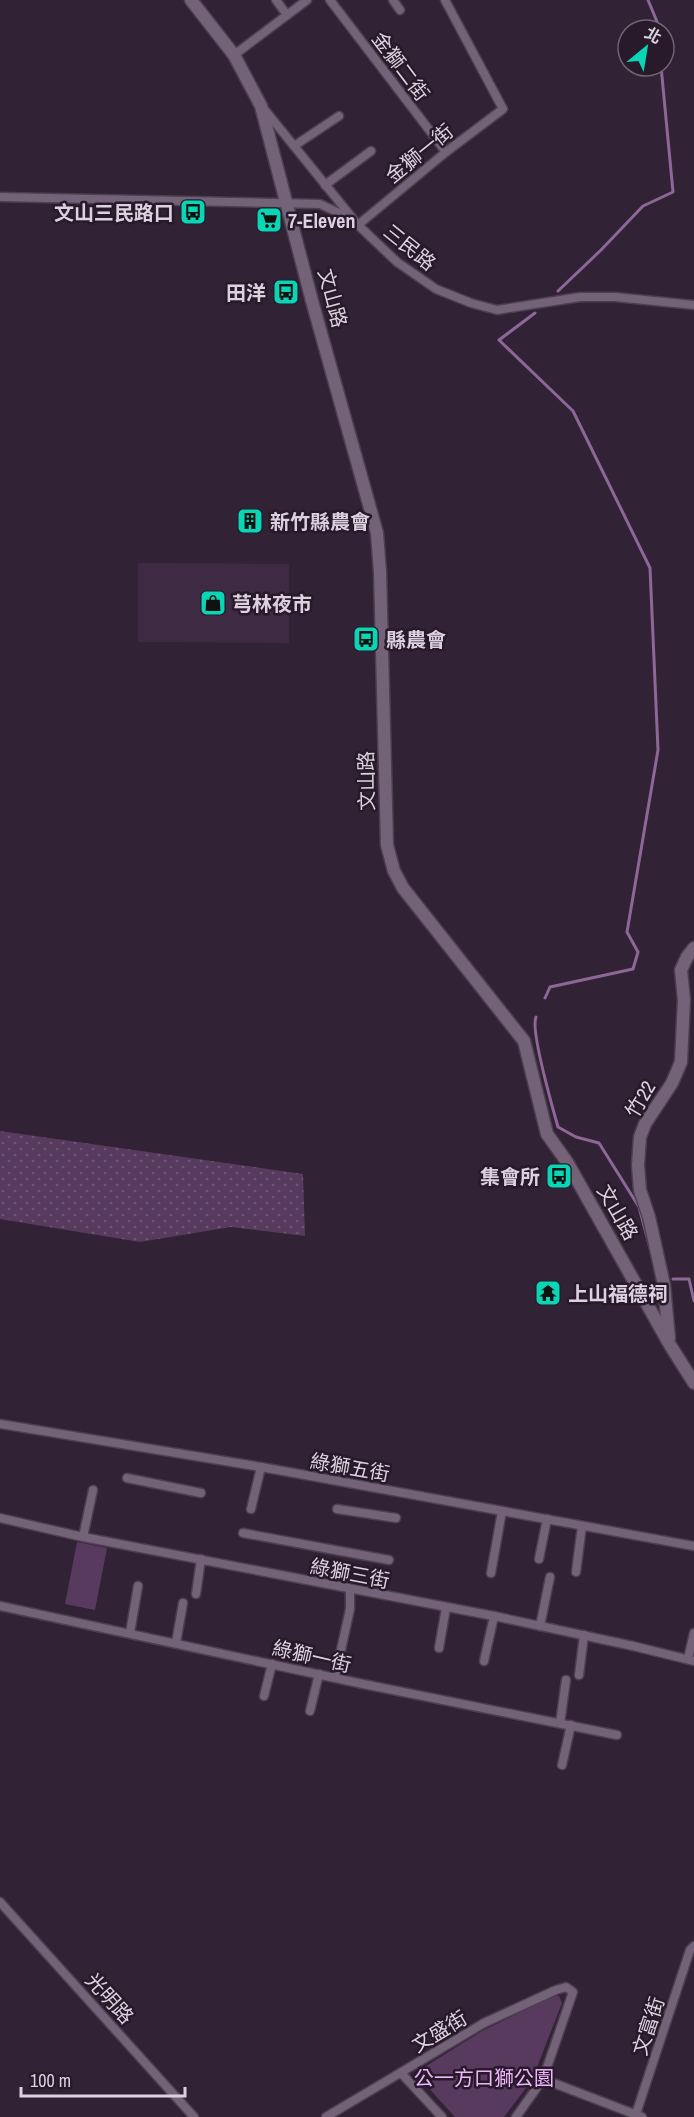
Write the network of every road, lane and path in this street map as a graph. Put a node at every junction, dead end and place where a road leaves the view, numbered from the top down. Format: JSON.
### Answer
{"nodes":[{"id":1,"x":191,"y":0,"type":"edge"},
{"id":2,"x":276,"y":0,"type":"edge"},
{"id":3,"x":307,"y":0,"type":"edge"},
{"id":4,"x":330,"y":0,"type":"edge"},
{"id":5,"x":393,"y":0,"type":"edge"},
{"id":6,"x":445,"y":0,"type":"edge"},
{"id":7,"x":400,"y":10,"type":"dead end"},
{"id":8,"x":287,"y":15,"type":"junction"},
{"id":9,"x":234,"y":55,"type":"junction"},
{"id":10,"x":261,"y":106,"type":"junction"},
{"id":11,"x":339,"y":116,"type":"dead end"},
{"id":12,"x":294,"y":146,"type":"junction"},
{"id":13,"x":371,"y":151,"type":"dead end"},
{"id":14,"x":446,"y":152,"type":"junction"},
{"id":15,"x":325,"y":185,"type":"junction"},
{"id":16,"x":0,"y":197,"type":"edge"},
{"id":17,"x":288,"y":203,"type":"junction"},
{"id":18,"x":358,"y":225,"type":"junction"},
{"id":19,"x":694,"y":305,"type":"edge"},
{"id":20,"x":694,"y":948,"type":"edge"},
{"id":21,"x":670,"y":1345,"type":"junction"},
{"id":22,"x":694,"y":1383,"type":"edge"},
{"id":23,"x":0,"y":1424,"type":"edge"},
{"id":24,"x":261,"y":1467,"type":"junction"},
{"id":25,"x":127,"y":1478,"type":"dead end"},
{"id":26,"x":93,"y":1490,"type":"dead end"},
{"id":27,"x":201,"y":1493,"type":"dead end"},
{"id":28,"x":251,"y":1509,"type":"dead end"},
{"id":29,"x":337,"y":1509,"type":"dead end"},
{"id":30,"x":502,"y":1511,"type":"junction"},
{"id":31,"x":0,"y":1518,"type":"edge"},
{"id":32,"x":396,"y":1518,"type":"dead end"},
{"id":33,"x":547,"y":1519,"type":"junction"},
{"id":34,"x":582,"y":1526,"type":"junction"},
{"id":35,"x":243,"y":1533,"type":"dead end"},
{"id":36,"x":83,"y":1537,"type":"junction"},
{"id":37,"x":694,"y":1546,"type":"edge"},
{"id":38,"x":201,"y":1559,"type":"junction"},
{"id":39,"x":538,"y":1559,"type":"dead end"},
{"id":40,"x":389,"y":1560,"type":"dead end"},
{"id":41,"x":576,"y":1572,"type":"dead end"},
{"id":42,"x":490,"y":1573,"type":"dead end"},
{"id":43,"x":550,"y":1577,"type":"dead end"},
{"id":44,"x":138,"y":1587,"type":"dead end"},
{"id":45,"x":350,"y":1589,"type":"junction"},
{"id":46,"x":196,"y":1594,"type":"dead end"},
{"id":47,"x":183,"y":1603,"type":"dead end"},
{"id":48,"x":0,"y":1606,"type":"edge"},
{"id":49,"x":447,"y":1608,"type":"junction"},
{"id":50,"x":494,"y":1616,"type":"junction"},
{"id":51,"x":540,"y":1626,"type":"junction"},
{"id":52,"x":130,"y":1633,"type":"junction"},
{"id":53,"x":694,"y":1633,"type":"edge"},
{"id":54,"x":584,"y":1635,"type":"junction"},
{"id":55,"x":176,"y":1643,"type":"junction"},
{"id":56,"x":439,"y":1648,"type":"dead end"},
{"id":57,"x":691,"y":1660,"type":"edge"},
{"id":58,"x":484,"y":1661,"type":"dead end"},
{"id":59,"x":272,"y":1664,"type":"junction"},
{"id":60,"x":320,"y":1674,"type":"junction"},
{"id":61,"x":579,"y":1675,"type":"dead end"},
{"id":62,"x":335,"y":1677,"type":"junction"},
{"id":63,"x":566,"y":1680,"type":"dead end"},
{"id":64,"x":264,"y":1696,"type":"dead end"},
{"id":65,"x":310,"y":1711,"type":"dead end"},
{"id":66,"x":560,"y":1723,"type":"junction"},
{"id":67,"x":570,"y":1725,"type":"junction"},
{"id":68,"x":617,"y":1735,"type":"dead end"},
{"id":69,"x":562,"y":1765,"type":"dead end"},
{"id":70,"x":0,"y":1902,"type":"edge"},
{"id":71,"x":694,"y":1946,"type":"edge"},
{"id":72,"x":401,"y":2073,"type":"junction"},
{"id":73,"x":543,"y":2079,"type":"junction"},
{"id":74,"x":638,"y":2116,"type":"edge"},
{"id":75,"x":194,"y":2117,"type":"edge"},
{"id":76,"x":326,"y":2117,"type":"edge"},
{"id":77,"x":442,"y":2117,"type":"edge"},
{"id":78,"x":516,"y":2117,"type":"edge"}],
"edges":[{"from":1,"to":9,"type":"main road","name":"文山路"},
{"from":2,"to":8,"type":"street"},
{"from":3,"to":8,"type":"street"},
{"from":4,"to":14,"type":"street","name":"金獅二街"},
{"from":5,"to":7,"type":"street"},
{"from":6,"to":14,"type":"street","name":"金獅一街"},
{"from":8,"to":9,"type":"street"},
{"from":9,"to":10,"type":"main road","name":"文山路"},
{"from":10,"to":12,"type":"street","name":"文山路"},
{"from":10,"to":17,"type":"main road","name":"文山路"},
{"from":11,"to":12,"type":"street"},
{"from":12,"to":15,"type":"street","name":"文山路"},
{"from":13,"to":15,"type":"street"},
{"from":14,"to":18,"type":"street","name":"金獅一街"},
{"from":15,"to":18,"type":"street","name":"文山路"},
{"from":16,"to":17,"type":"street","name":"三民路"},
{"from":17,"to":18,"type":"street","name":"三民路"},
{"from":17,"to":21,"type":"main road","name":"文山路"},
{"from":18,"to":19,"type":"street","name":"三民路"},
{"from":20,"to":21,"type":"main road","name":"竹22","number":"竹22"},
{"from":21,"to":22,"type":"main road","name":"文山路"},
{"from":23,"to":24,"type":"street","name":"綠獅五街"},
{"from":24,"to":28,"type":"street"},
{"from":24,"to":30,"type":"street","name":"綠獅五街"},
{"from":25,"to":27,"type":"street"},
{"from":26,"to":36,"type":"street"},
{"from":29,"to":32,"type":"street"},
{"from":30,"to":33,"type":"street","name":"綠獅五街"},
{"from":30,"to":42,"type":"street"},
{"from":31,"to":36,"type":"street","name":"綠獅三街"},
{"from":33,"to":34,"type":"street","name":"綠獅五街"},
{"from":33,"to":39,"type":"street"},
{"from":34,"to":37,"type":"street","name":"綠獅五街"},
{"from":34,"to":41,"type":"street"},
{"from":35,"to":40,"type":"street"},
{"from":36,"to":38,"type":"street","name":"綠獅三街"},
{"from":38,"to":45,"type":"street","name":"綠獅三街"},
{"from":38,"to":46,"type":"street"},
{"from":43,"to":51,"type":"street"},
{"from":44,"to":52,"type":"street"},
{"from":45,"to":49,"type":"street","name":"綠獅三街"},
{"from":45,"to":62,"type":"street"},
{"from":47,"to":55,"type":"street"},
{"from":48,"to":52,"type":"street","name":"綠獅一街"},
{"from":49,"to":50,"type":"street","name":"綠獅三街"},
{"from":49,"to":56,"type":"street"},
{"from":50,"to":51,"type":"street","name":"綠獅三街"},
{"from":50,"to":58,"type":"street"},
{"from":51,"to":54,"type":"street","name":"綠獅三街"},
{"from":52,"to":55,"type":"street","name":"綠獅一街"},
{"from":53,"to":57,"type":"street"},
{"from":54,"to":57,"type":"street","name":"綠獅三街"},
{"from":54,"to":61,"type":"street"},
{"from":55,"to":59,"type":"street","name":"綠獅一街"},
{"from":59,"to":60,"type":"street","name":"綠獅一街"},
{"from":59,"to":64,"type":"street"},
{"from":60,"to":62,"type":"street","name":"綠獅一街"},
{"from":60,"to":65,"type":"street"},
{"from":62,"to":66,"type":"street","name":"綠獅一街"},
{"from":63,"to":66,"type":"street"},
{"from":66,"to":67,"type":"street","name":"綠獅一街"},
{"from":67,"to":68,"type":"street","name":"綠獅一街"},
{"from":67,"to":69,"type":"street"},
{"from":70,"to":75,"type":"street","name":"光明路"},
{"from":71,"to":74,"type":"street","name":"文富街"},
{"from":72,"to":73,"type":"street","name":"文盛街"},
{"from":72,"to":76,"type":"street","name":"文盛街"},
{"from":72,"to":77,"type":"street"},
{"from":73,"to":74,"type":"street"},
{"from":73,"to":78,"type":"street"}]}
